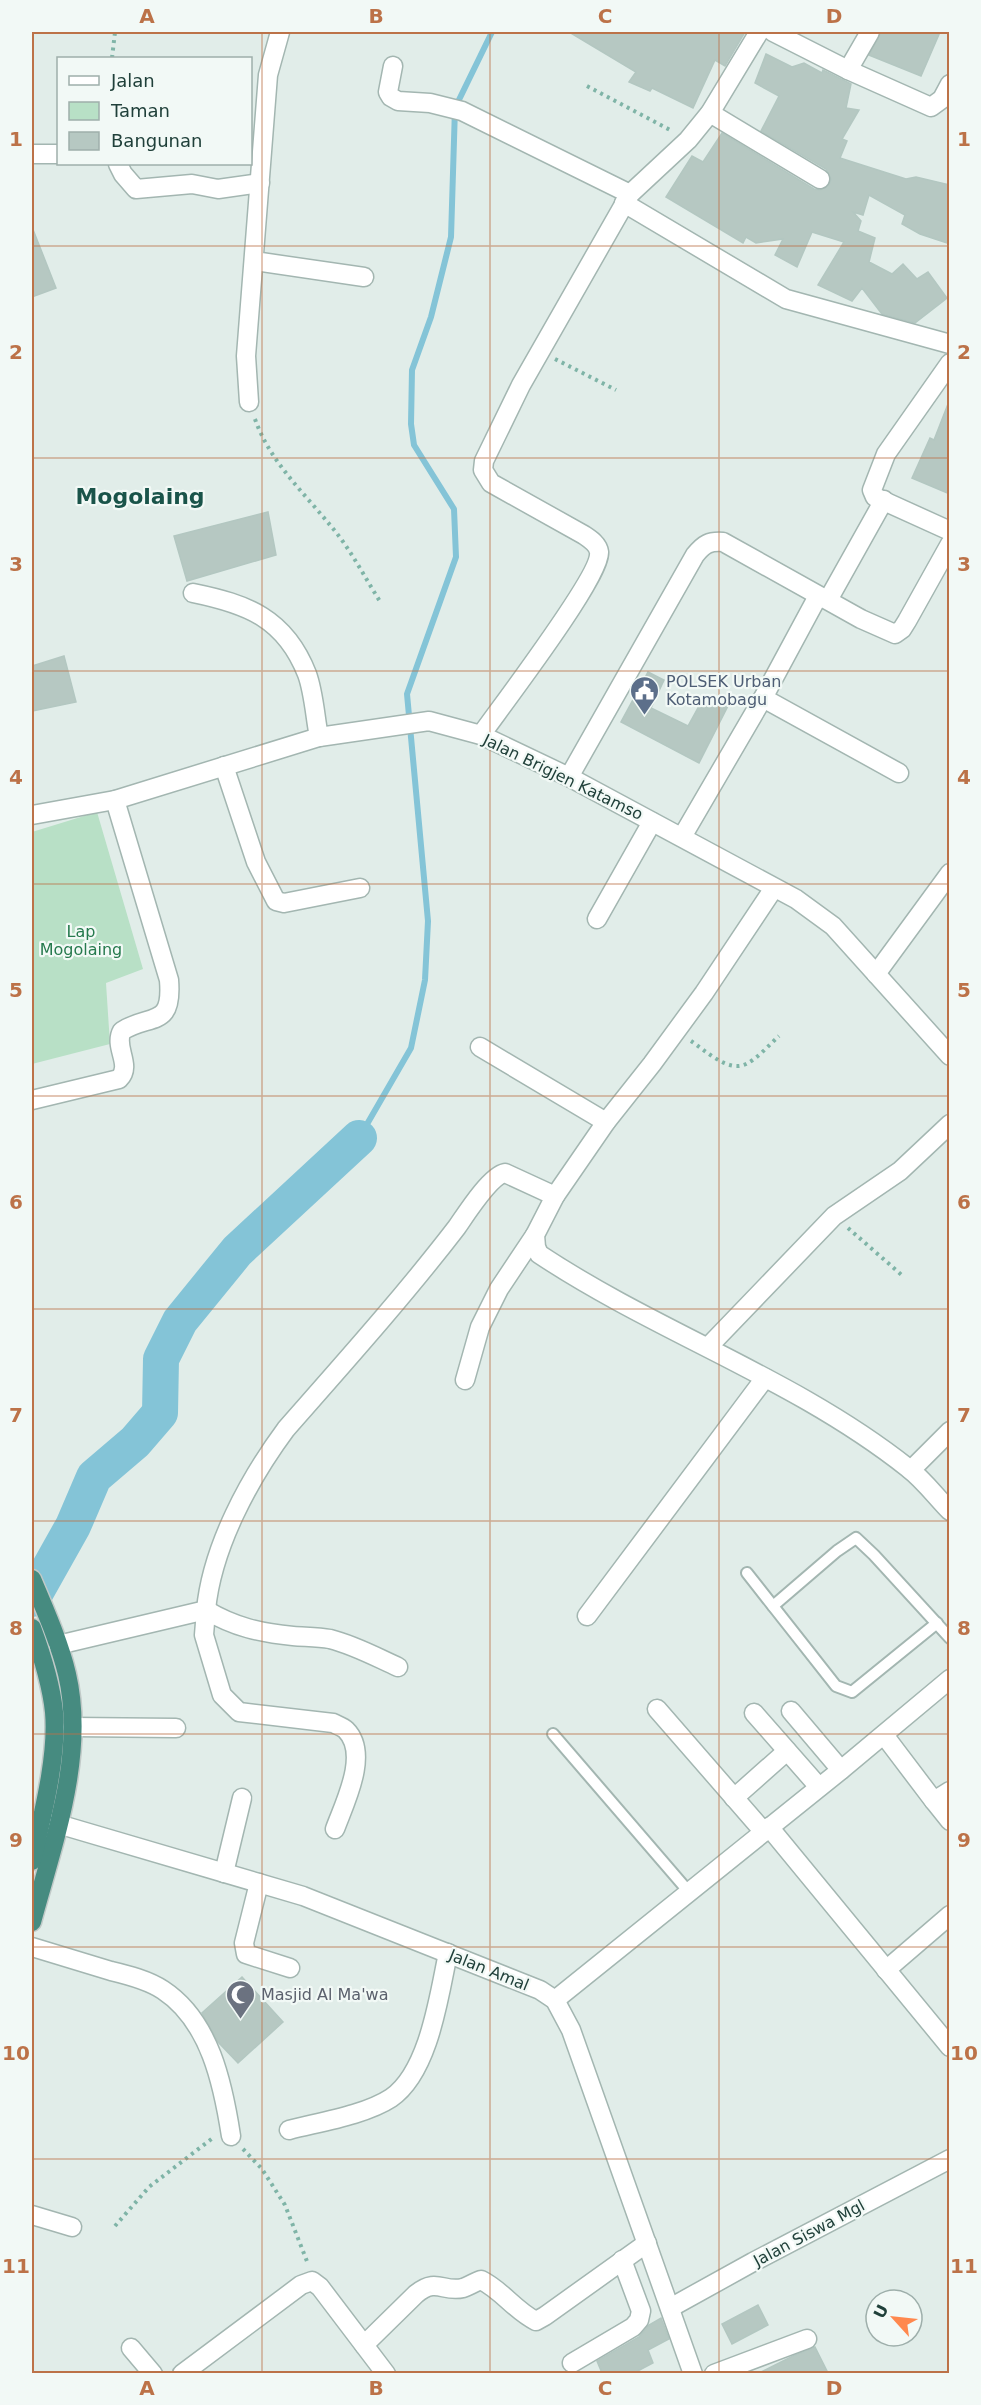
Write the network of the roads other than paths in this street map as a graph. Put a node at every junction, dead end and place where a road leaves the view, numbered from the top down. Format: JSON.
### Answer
{"nodes":[{"id":1,"x":280,"y":32,"type":"edge"},
{"id":2,"x":759,"y":32,"type":"edge"},
{"id":3,"x":774,"y":32,"type":"edge"},
{"id":4,"x":870,"y":32,"type":"edge"},
{"id":5,"x":393,"y":66,"type":"dead end"},
{"id":6,"x":848,"y":70,"type":"junction"},
{"id":7,"x":950,"y":84,"type":"edge"},
{"id":8,"x":710,"y":113,"type":"junction"},
{"id":9,"x":32,"y":154,"type":"edge"},
{"id":10,"x":57,"y":154,"type":"edge"},
{"id":11,"x":118,"y":165,"type":"edge"},
{"id":12,"x":820,"y":179,"type":"dead end"},
{"id":13,"x":261,"y":183,"type":"junction"},
{"id":14,"x":627,"y":199,"type":"junction"},
{"id":15,"x":254,"y":261,"type":"junction"},
{"id":16,"x":364,"y":277,"type":"dead end"},
{"id":17,"x":950,"y":344,"type":"edge"},
{"id":18,"x":950,"y":363,"type":"edge"},
{"id":19,"x":249,"y":402,"type":"road end"},
{"id":20,"x":884,"y":500,"type":"junction"},
{"id":21,"x":950,"y":531,"type":"edge"},
{"id":22,"x":950,"y":544,"type":"edge"},
{"id":23,"x":193,"y":593,"type":"dead end"},
{"id":24,"x":823,"y":598,"type":"junction"},
{"id":25,"x":763,"y":698,"type":"junction"},
{"id":26,"x":481,"y":735,"type":"junction"},
{"id":27,"x":319,"y":737,"type":"junction"},
{"id":28,"x":224,"y":766,"type":"junction"},
{"id":29,"x":900,"y":773,"type":"dead end"},
{"id":30,"x":569,"y":777,"type":"junction"},
{"id":31,"x":115,"y":801,"type":"junction"},
{"id":32,"x":32,"y":815,"type":"edge"},
{"id":33,"x":652,"y":822,"type":"junction"},
{"id":34,"x":682,"y":837,"type":"junction"},
{"id":35,"x":950,"y":873,"type":"edge"},
{"id":36,"x":360,"y":888,"type":"dead end"},
{"id":37,"x":774,"y":888,"type":"junction"},
{"id":38,"x":597,"y":919,"type":"dead end"},
{"id":39,"x":876,"y":974,"type":"junction"},
{"id":40,"x":480,"y":1047,"type":"dead end"},
{"id":41,"x":950,"y":1056,"type":"edge"},
{"id":42,"x":32,"y":1100,"type":"edge"},
{"id":43,"x":606,"y":1122,"type":"junction"},
{"id":44,"x":950,"y":1124,"type":"edge"},
{"id":45,"x":555,"y":1196,"type":"junction"},
{"id":46,"x":535,"y":1235,"type":"junction"},
{"id":47,"x":709,"y":1346,"type":"junction"},
{"id":48,"x":765,"y":1378,"type":"junction"},
{"id":49,"x":465,"y":1380,"type":"dead end"},
{"id":50,"x":950,"y":1431,"type":"edge"},
{"id":51,"x":911,"y":1470,"type":"junction"},
{"id":52,"x":950,"y":1511,"type":"edge"},
{"id":53,"x":747,"y":1573,"type":"dead end"},
{"id":54,"x":32,"y":1579,"type":"edge"},
{"id":55,"x":773,"y":1606,"type":"junction"},
{"id":56,"x":206,"y":1611,"type":"junction"},
{"id":57,"x":587,"y":1616,"type":"dead end"},
{"id":58,"x":937,"y":1623,"type":"junction"},
{"id":59,"x":32,"y":1628,"type":"edge"},
{"id":60,"x":950,"y":1638,"type":"edge"},
{"id":61,"x":58,"y":1644,"type":"junction"},
{"id":62,"x":398,"y":1667,"type":"dead end"},
{"id":63,"x":950,"y":1679,"type":"edge"},
{"id":64,"x":657,"y":1709,"type":"dead end"},
{"id":65,"x":791,"y":1711,"type":"dead end"},
{"id":66,"x":754,"y":1713,"type":"dead end"},
{"id":67,"x":72,"y":1727,"type":"junction"},
{"id":68,"x":176,"y":1728,"type":"dead end"},
{"id":69,"x":554,"y":1734,"type":"dead end"},
{"id":70,"x":884,"y":1735,"type":"junction"},
{"id":71,"x":787,"y":1751,"type":"junction"},
{"id":72,"x":841,"y":1770,"type":"junction"},
{"id":73,"x":819,"y":1787,"type":"junction"},
{"id":74,"x":942,"y":1796,"type":"edge"},
{"id":75,"x":242,"y":1798,"type":"dead end"},
{"id":76,"x":734,"y":1798,"type":"junction"},
{"id":77,"x":44,"y":1821,"type":"edge"},
{"id":78,"x":950,"y":1821,"type":"edge"},
{"id":79,"x":334,"y":1829,"type":"dead end"},
{"id":80,"x":766,"y":1830,"type":"junction"},
{"id":81,"x":32,"y":1861,"type":"edge"},
{"id":82,"x":224,"y":1873,"type":"junction"},
{"id":83,"x":258,"y":1883,"type":"junction"},
{"id":84,"x":689,"y":1892,"type":"junction"},
{"id":85,"x":950,"y":1914,"type":"edge"},
{"id":86,"x":32,"y":1922,"type":"edge"},
{"id":87,"x":32,"y":1947,"type":"edge"},
{"id":88,"x":448,"y":1953,"type":"junction"},
{"id":89,"x":290,"y":1968,"type":"dead end"},
{"id":90,"x":886,"y":1970,"type":"junction"},
{"id":91,"x":555,"y":2000,"type":"junction"},
{"id":92,"x":950,"y":2047,"type":"edge"},
{"id":93,"x":289,"y":2130,"type":"dead end"},
{"id":94,"x":231,"y":2136,"type":"road end"},
{"id":95,"x":950,"y":2159,"type":"edge"},
{"id":96,"x":32,"y":2215,"type":"edge"},
{"id":97,"x":72,"y":2227,"type":"dead end"},
{"id":98,"x":647,"y":2243,"type":"junction"},
{"id":99,"x":622,"y":2260,"type":"junction"},
{"id":100,"x":670,"y":2308,"type":"junction"},
{"id":101,"x":807,"y":2339,"type":"dead end"},
{"id":102,"x":364,"y":2345,"type":"junction"},
{"id":103,"x":131,"y":2348,"type":"dead end"},
{"id":104,"x":572,"y":2363,"type":"dead end"},
{"id":105,"x":153,"y":2373,"type":"edge"},
{"id":106,"x":182,"y":2373,"type":"edge"},
{"id":107,"x":386,"y":2373,"type":"edge"},
{"id":108,"x":693,"y":2373,"type":"edge"},
{"id":109,"x":714,"y":2373,"type":"edge"}],
"edges":[{"from":1,"to":13,"type":"street"},
{"from":2,"to":8,"type":"street"},
{"from":3,"to":6,"type":"street"},
{"from":4,"to":6,"type":"street"},
{"from":5,"to":14,"type":"street"},
{"from":6,"to":7,"type":"street"},
{"from":8,"to":12,"type":"street"},
{"from":8,"to":14,"type":"street"},
{"from":9,"to":10,"type":"street"},
{"from":11,"to":13,"type":"street"},
{"from":13,"to":15,"type":"street"},
{"from":14,"to":17,"type":"street"},
{"from":14,"to":26,"type":"street"},
{"from":15,"to":16,"type":"street"},
{"from":15,"to":19,"type":"street"},
{"from":18,"to":20,"type":"street"},
{"from":20,"to":21,"type":"street"},
{"from":20,"to":24,"type":"street"},
{"from":22,"to":24,"type":"street"},
{"from":23,"to":27,"type":"street"},
{"from":24,"to":25,"type":"street"},
{"from":24,"to":30,"type":"street"},
{"from":25,"to":29,"type":"street"},
{"from":25,"to":34,"type":"street"},
{"from":26,"to":27,"type":"street","name":"Jalan Brigjen Katamso"},
{"from":26,"to":30,"type":"street","name":"Jalan Brigjen Katamso"},
{"from":27,"to":28,"type":"street","name":"Jalan Brigjen Katamso"},
{"from":28,"to":31,"type":"street","name":"Jalan Brigjen Katamso"},
{"from":28,"to":36,"type":"street"},
{"from":30,"to":33,"type":"street","name":"Jalan Brigjen Katamso"},
{"from":31,"to":32,"type":"street","name":"Jalan Brigjen Katamso"},
{"from":31,"to":42,"type":"street"},
{"from":33,"to":34,"type":"street","name":"Jalan Brigjen Katamso"},
{"from":33,"to":38,"type":"street"},
{"from":34,"to":37,"type":"street","name":"Jalan Brigjen Katamso"},
{"from":35,"to":39,"type":"street"},
{"from":37,"to":39,"type":"street","name":"Jalan Brigjen Katamso"},
{"from":37,"to":43,"type":"street"},
{"from":39,"to":41,"type":"street","name":"Jalan Brigjen Katamso"},
{"from":40,"to":43,"type":"street"},
{"from":43,"to":45,"type":"street"},
{"from":44,"to":47,"type":"street"},
{"from":45,"to":46,"type":"street"},
{"from":45,"to":56,"type":"street"},
{"from":46,"to":47,"type":"street"},
{"from":46,"to":49,"type":"street"},
{"from":47,"to":48,"type":"street"},
{"from":48,"to":51,"type":"street"},
{"from":48,"to":57,"type":"street"},
{"from":50,"to":51,"type":"street"},
{"from":51,"to":52,"type":"street"},
{"from":53,"to":55,"type":"lane"},
{"from":54,"to":61,"type":"highway"},
{"from":55,"to":58,"type":"lane"},
{"from":55,"to":58,"type":"lane"},
{"from":56,"to":61,"type":"street"},
{"from":56,"to":62,"type":"street"},
{"from":56,"to":79,"type":"street"},
{"from":58,"to":60,"type":"lane"},
{"from":59,"to":77,"type":"highway"},
{"from":61,"to":67,"type":"highway"},
{"from":63,"to":70,"type":"street"},
{"from":64,"to":76,"type":"street"},
{"from":65,"to":72,"type":"street"},
{"from":66,"to":71,"type":"street"},
{"from":67,"to":68,"type":"street"},
{"from":67,"to":77,"type":"highway"},
{"from":69,"to":84,"type":"lane"},
{"from":70,"to":72,"type":"street"},
{"from":70,"to":74,"type":"street"},
{"from":71,"to":73,"type":"street"},
{"from":71,"to":76,"type":"street"},
{"from":72,"to":73,"type":"street"},
{"from":73,"to":80,"type":"street"},
{"from":74,"to":78,"type":"street"},
{"from":75,"to":82,"type":"street"},
{"from":76,"to":80,"type":"street"},
{"from":77,"to":81,"type":"highway"},
{"from":77,"to":82,"type":"street","name":"Jalan Amal"},
{"from":77,"to":86,"type":"highway"},
{"from":80,"to":84,"type":"street"},
{"from":80,"to":90,"type":"street"},
{"from":82,"to":83,"type":"street","name":"Jalan Amal"},
{"from":83,"to":88,"type":"street","name":"Jalan Amal"},
{"from":83,"to":89,"type":"street"},
{"from":84,"to":91,"type":"street"},
{"from":85,"to":90,"type":"street"},
{"from":87,"to":94,"type":"street"},
{"from":88,"to":91,"type":"street","name":"Jalan Amal"},
{"from":88,"to":93,"type":"street"},
{"from":90,"to":92,"type":"street"},
{"from":91,"to":98,"type":"street"},
{"from":95,"to":100,"type":"street","name":"Jalan Siswa Mgl"},
{"from":96,"to":97,"type":"street"},
{"from":98,"to":99,"type":"street"},
{"from":98,"to":100,"type":"street"},
{"from":99,"to":102,"type":"street"},
{"from":99,"to":104,"type":"street"},
{"from":100,"to":108,"type":"street"},
{"from":101,"to":109,"type":"street"},
{"from":102,"to":106,"type":"street"},
{"from":102,"to":107,"type":"street"},
{"from":103,"to":105,"type":"street"}]}
